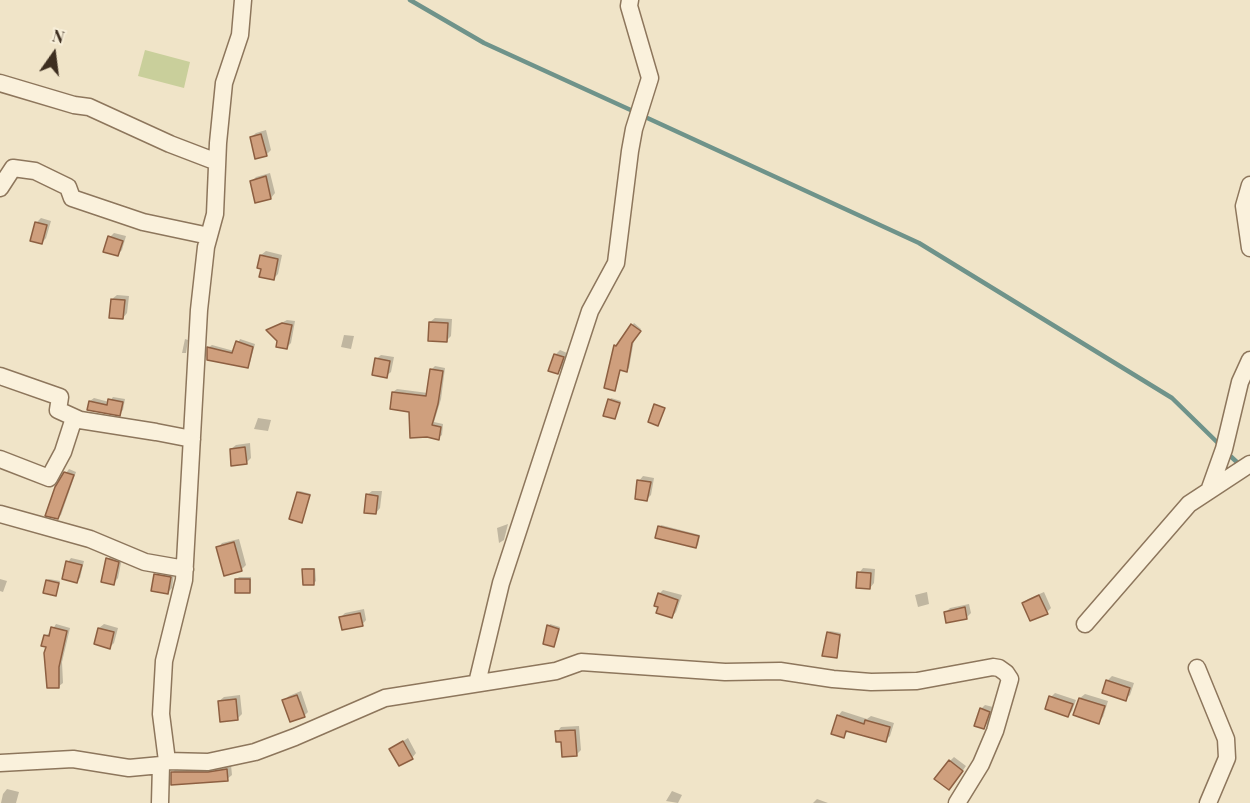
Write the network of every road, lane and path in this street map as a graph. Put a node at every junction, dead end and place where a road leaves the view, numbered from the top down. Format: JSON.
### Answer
{"nodes":[{"id":1,"x":243,"y":0,"type":"edge"},
{"id":2,"x":630,"y":0,"type":"edge"},
{"id":3,"x":0,"y":83,"type":"edge"},
{"id":4,"x":217,"y":162,"type":"junction"},
{"id":5,"x":1250,"y":185,"type":"edge"},
{"id":6,"x":0,"y":188,"type":"edge"},
{"id":7,"x":209,"y":236,"type":"junction"},
{"id":8,"x":1250,"y":248,"type":"edge"},
{"id":9,"x":1250,"y":360,"type":"edge"},
{"id":10,"x":0,"y":376,"type":"edge"},
{"id":11,"x":74,"y":418,"type":"junction"},
{"id":12,"x":192,"y":439,"type":"junction"},
{"id":13,"x":0,"y":459,"type":"edge"},
{"id":14,"x":1250,"y":464,"type":"edge"},
{"id":15,"x":1209,"y":490,"type":"junction"},
{"id":16,"x":0,"y":514,"type":"edge"},
{"id":17,"x":184,"y":569,"type":"junction"},
{"id":18,"x":1085,"y":624,"type":"dead end"},
{"id":19,"x":1197,"y":668,"type":"dead end"},
{"id":20,"x":477,"y":683,"type":"junction"},
{"id":21,"x":0,"y":763,"type":"edge"},
{"id":22,"x":164,"y":763,"type":"junction"},
{"id":23,"x":160,"y":803,"type":"edge"},
{"id":24,"x":957,"y":803,"type":"edge"},
{"id":25,"x":1208,"y":803,"type":"edge"}],
"edges":[{"from":1,"to":4,"type":"street"},
{"from":2,"to":20,"type":"street"},
{"from":3,"to":4,"type":"street"},
{"from":4,"to":7,"type":"street"},
{"from":5,"to":8,"type":"street"},
{"from":6,"to":7,"type":"street"},
{"from":7,"to":12,"type":"street"},
{"from":9,"to":15,"type":"street"},
{"from":10,"to":11,"type":"street"},
{"from":11,"to":12,"type":"street"},
{"from":11,"to":13,"type":"street"},
{"from":12,"to":17,"type":"street"},
{"from":14,"to":15,"type":"street"},
{"from":15,"to":18,"type":"street"},
{"from":16,"to":17,"type":"street"},
{"from":17,"to":22,"type":"street"},
{"from":19,"to":25,"type":"street"},
{"from":20,"to":22,"type":"street"},
{"from":20,"to":24,"type":"street"},
{"from":21,"to":22,"type":"street"},
{"from":22,"to":23,"type":"street"}]}
